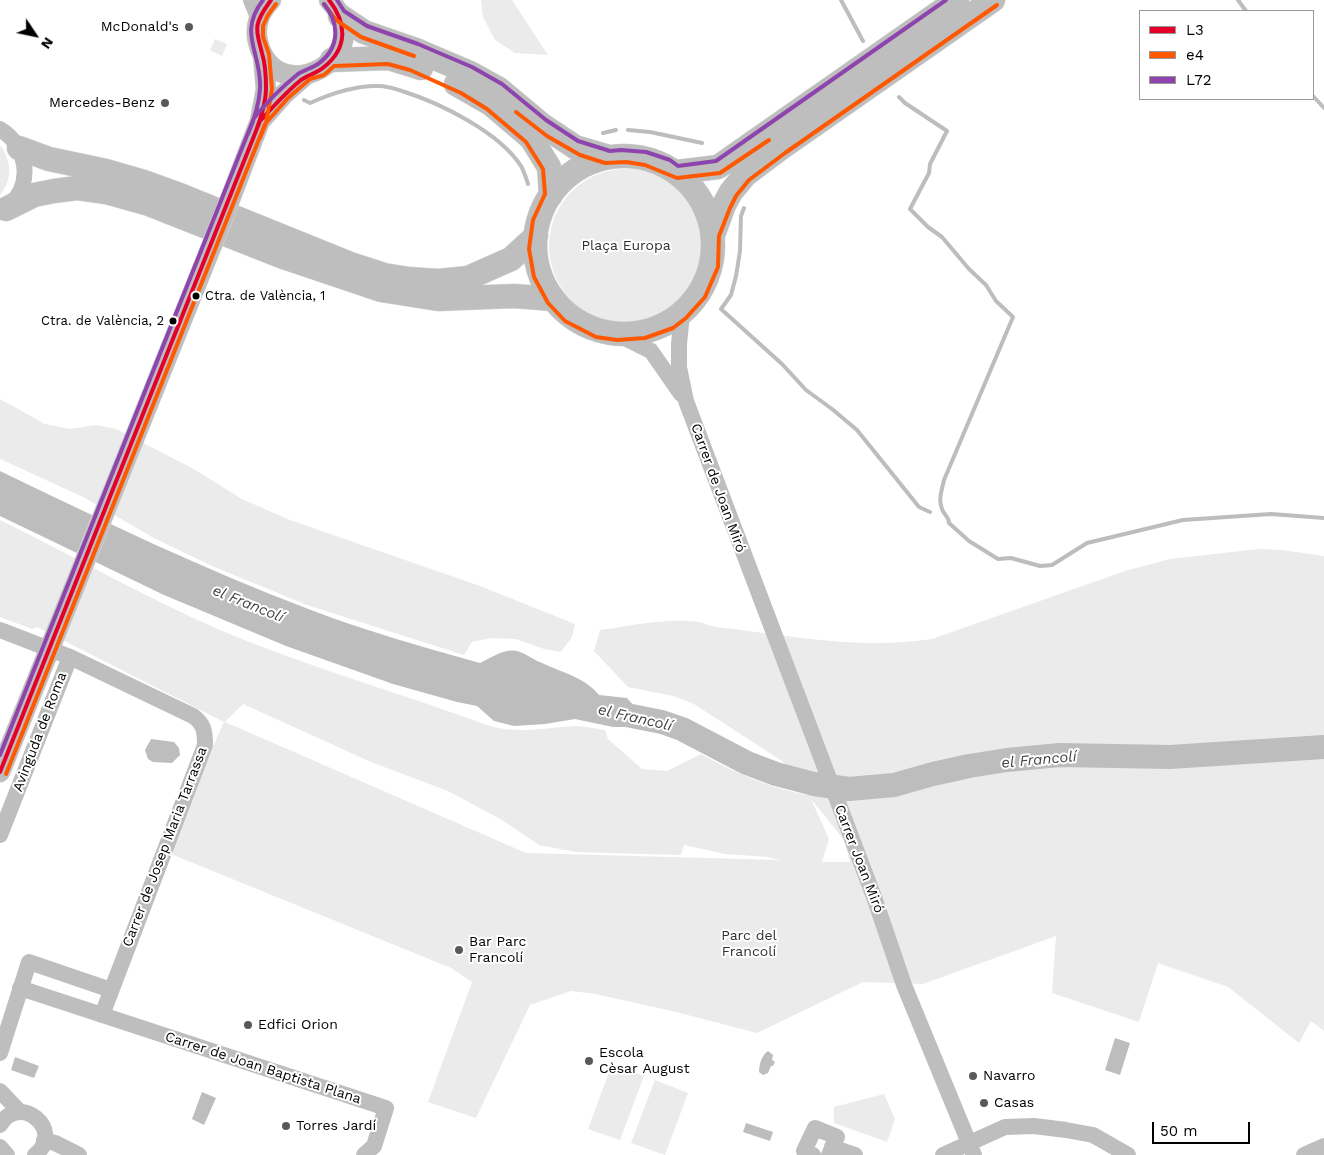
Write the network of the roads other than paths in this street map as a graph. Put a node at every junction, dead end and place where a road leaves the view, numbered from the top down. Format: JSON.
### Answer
{"nodes":[{"id":1,"x":251,"y":0,"type":"edge"},
{"id":2,"x":271,"y":0,"type":"edge"},
{"id":3,"x":957,"y":0,"type":"edge"},
{"id":4,"x":993,"y":0,"type":"edge"},
{"id":5,"x":334,"y":8,"type":"edge"},
{"id":6,"x":258,"y":20,"type":"junction"},
{"id":7,"x":263,"y":55,"type":"junction"},
{"id":8,"x":332,"y":60,"type":"junction"},
{"id":9,"x":307,"y":74,"type":"junction"},
{"id":10,"x":260,"y":121,"type":"junction"},
{"id":11,"x":0,"y":129,"type":"edge"},
{"id":12,"x":19,"y":148,"type":"junction"},
{"id":13,"x":756,"y":153,"type":"junction"},
{"id":14,"x":609,"y":157,"type":"junction"},
{"id":15,"x":677,"y":172,"type":"junction"},
{"id":16,"x":551,"y":195,"type":"junction"},
{"id":17,"x":3,"y":211,"type":"edge"},
{"id":18,"x":713,"y":235,"type":"junction"},
{"id":19,"x":536,"y":236,"type":"junction"},
{"id":20,"x":553,"y":299,"type":"junction"},
{"id":21,"x":682,"y":314,"type":"junction"},
{"id":22,"x":617,"y":334,"type":"junction"},
{"id":23,"x":673,"y":370,"type":"junction"},
{"id":24,"x":750,"y":574,"type":"joint"},
{"id":25,"x":0,"y":630,"type":"edge"},
{"id":26,"x":49,"y":649,"type":"junction"},
{"id":27,"x":70,"y":657,"type":"junction"},
{"id":28,"x":22,"y":717,"type":"junction"},
{"id":29,"x":0,"y":755,"type":"edge"},
{"id":30,"x":0,"y":772,"type":"edge"},
{"id":31,"x":0,"y":835,"type":"edge"},
{"id":32,"x":20,"y":988,"type":"junction"},
{"id":33,"x":110,"y":990,"type":"junction"},
{"id":34,"x":102,"y":1015,"type":"junction"},
{"id":35,"x":0,"y":1053,"type":"edge"},
{"id":36,"x":0,"y":1092,"type":"edge"},
{"id":37,"x":5,"y":1118,"type":"edge"},
{"id":38,"x":44,"y":1140,"type":"junction"},
{"id":39,"x":1324,"y":1146,"type":"edge"},
{"id":40,"x":972,"y":1149,"type":"edge"},
{"id":41,"x":369,"y":1151,"type":"edge"},
{"id":42,"x":831,"y":1151,"type":"edge"},
{"id":43,"x":35,"y":1155,"type":"edge"},
{"id":44,"x":79,"y":1155,"type":"edge"},
{"id":45,"x":814,"y":1155,"type":"edge"},
{"id":46,"x":855,"y":1155,"type":"edge"},
{"id":47,"x":943,"y":1155,"type":"edge"},
{"id":48,"x":1128,"y":1155,"type":"edge"},
{"id":49,"x":1304,"y":1155,"type":"edge"}],
"edges":[{"from":1,"to":6,"type":"street"},
{"from":2,"to":6,"type":"main road"},
{"from":3,"to":13,"type":"highway"},
{"from":4,"to":13,"type":"highway"},
{"from":5,"to":8,"type":"main road"},
{"from":5,"to":14,"type":"highway"},
{"from":6,"to":7,"type":"main road","name":"Avinguda de Roma"},
{"from":7,"to":9,"type":"main road"},
{"from":7,"to":10,"type":"main road","name":"Avinguda de Roma"},
{"from":8,"to":9,"type":"main road","name":"Avinguda de Roma"},
{"from":8,"to":16,"type":"highway"},
{"from":9,"to":10,"type":"main road","name":"Avinguda de Roma"},
{"from":10,"to":26,"type":"main road","name":"Avinguda de Roma","bridge":true},
{"from":11,"to":12,"type":"street"},
{"from":12,"to":17,"type":"street"},
{"from":12,"to":19,"type":"highway"},
{"from":13,"to":15,"type":"highway"},
{"from":13,"to":18,"type":"highway"},
{"from":14,"to":15,"type":"highway"},
{"from":14,"to":16,"type":"highway"},
{"from":15,"to":18,"type":"highway"},
{"from":16,"to":19,"type":"highway"},
{"from":17,"to":20,"type":"highway"},
{"from":18,"to":21,"type":"highway"},
{"from":19,"to":20,"type":"highway"},
{"from":20,"to":22,"type":"highway"},
{"from":21,"to":22,"type":"highway"},
{"from":21,"to":23,"type":"street"},
{"from":22,"to":23,"type":"street","name":"Carrer de Joan Miró"},
{"from":23,"to":24,"type":"street","name":"Carrer de Joan Miró"},
{"from":24,"to":40,"type":"street","name":"Carrer Joan Miró"},
{"from":25,"to":26,"type":"street","name":"Carrer de Josep Maria Tarrassa"},
{"from":26,"to":27,"type":"street","name":"Carrer de Josep Maria Tarrassa"},
{"from":26,"to":28,"type":"main road","name":"Avinguda de Roma"},
{"from":27,"to":31,"type":"street","name":"Avinguda de Roma"},
{"from":27,"to":33,"type":"street","name":"Carrer de Josep Maria Tarrassa"},
{"from":28,"to":29,"type":"street","name":"Avinguda de Roma"},
{"from":28,"to":30,"type":"main road","name":"Avinguda de Roma"},
{"from":32,"to":33,"type":"street"},
{"from":32,"to":34,"type":"street","name":"Carrer de Joan Baptista Plana"},
{"from":32,"to":35,"type":"street"},
{"from":33,"to":34,"type":"street"},
{"from":34,"to":41,"type":"street","name":"Carrer de Joan Baptista Plana"},
{"from":36,"to":37,"type":"street"},
{"from":37,"to":38,"type":"street"},
{"from":38,"to":43,"type":"street"},
{"from":38,"to":44,"type":"street"},
{"from":39,"to":49,"type":"street"},
{"from":40,"to":47,"type":"street"},
{"from":40,"to":48,"type":"street"},
{"from":42,"to":45,"type":"street"},
{"from":42,"to":46,"type":"street"}]}
